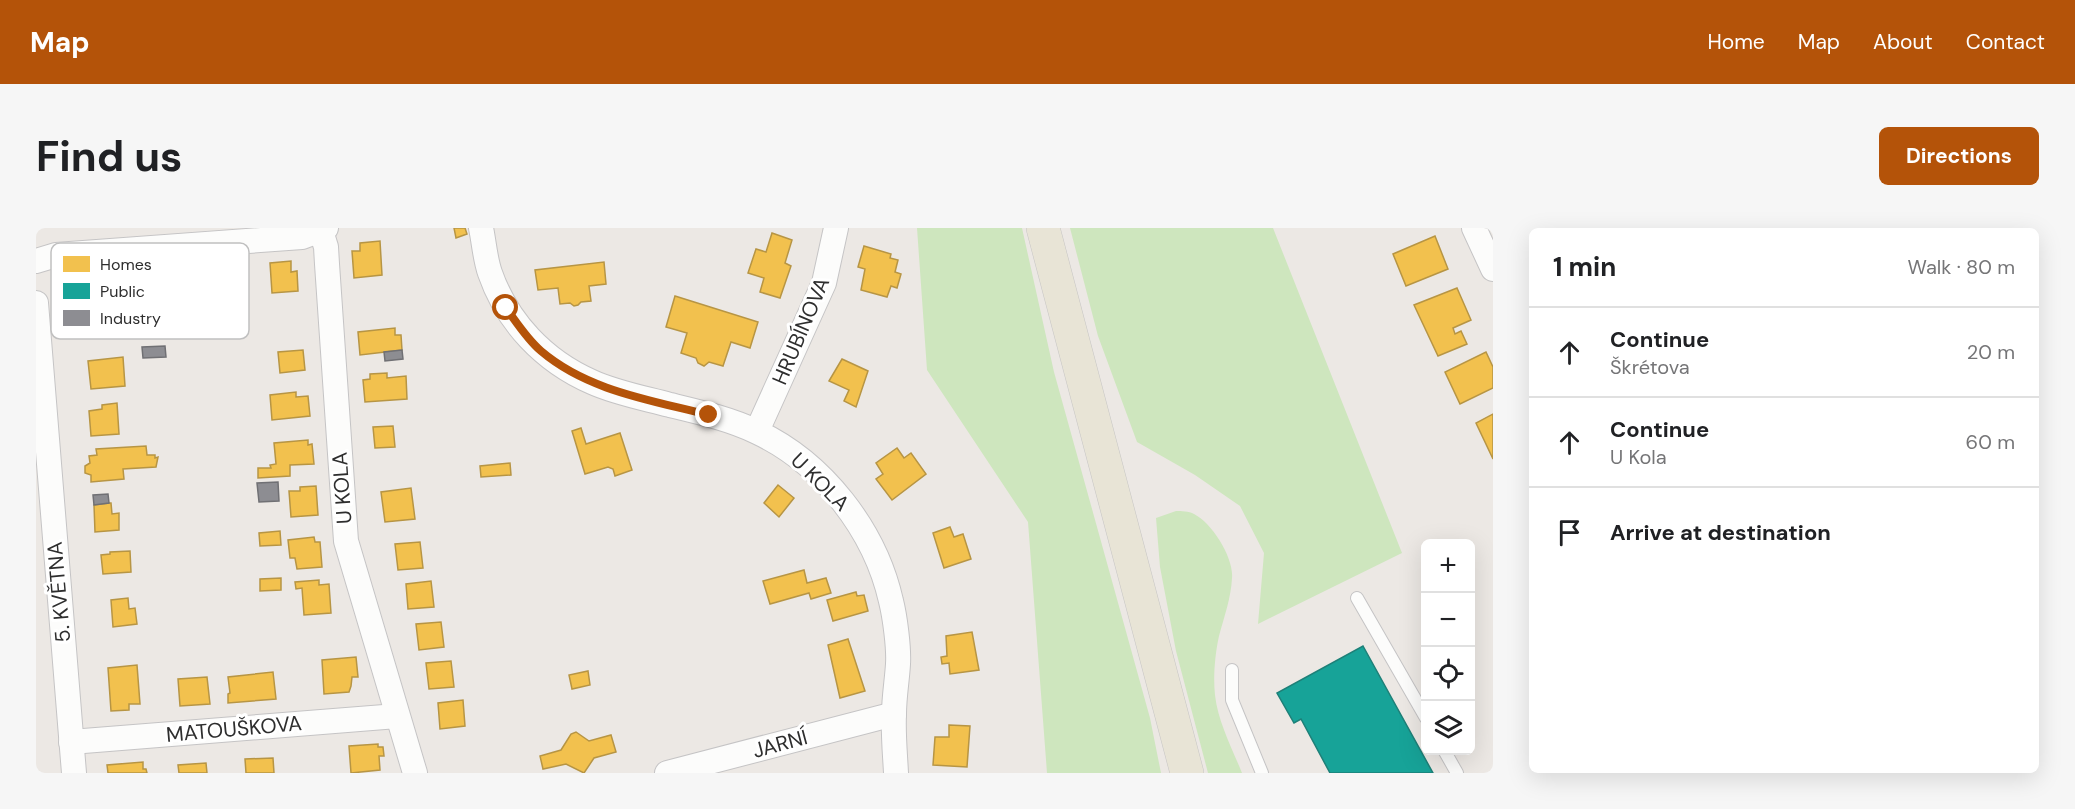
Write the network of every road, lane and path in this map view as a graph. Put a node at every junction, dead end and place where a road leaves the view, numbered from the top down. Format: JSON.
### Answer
{"nodes":[{"id":1,"x":481,"y":228,"type":"edge"},
{"id":2,"x":836,"y":228,"type":"edge"},
{"id":3,"x":1043,"y":228,"type":"edge"},
{"id":4,"x":323,"y":229,"type":"edge"},
{"id":5,"x":1480,"y":230,"type":"edge"},
{"id":6,"x":220,"y":243,"type":"edge"},
{"id":7,"x":51,"y":256,"type":"edge"},
{"id":8,"x":36,"y":261,"type":"edge"},
{"id":9,"x":1493,"y":268,"type":"edge"},
{"id":10,"x":36,"y":303,"type":"edge"},
{"id":11,"x":757,"y":431,"type":"junction"},
{"id":12,"x":1358,"y":598,"type":"dead end"},
{"id":13,"x":1232,"y":670,"type":"dead end"},
{"id":14,"x":1421,"y":711,"type":"edge"},
{"id":15,"x":894,"y":714,"type":"junction"},
{"id":16,"x":397,"y":716,"type":"junction"},
{"id":17,"x":71,"y":742,"type":"junction"},
{"id":18,"x":1447,"y":755,"type":"edge"},
{"id":19,"x":74,"y":773,"type":"edge"},
{"id":20,"x":415,"y":773,"type":"edge"},
{"id":21,"x":667,"y":773,"type":"edge"},
{"id":22,"x":896,"y":773,"type":"edge"},
{"id":23,"x":1188,"y":773,"type":"edge"},
{"id":24,"x":1262,"y":773,"type":"edge"},
{"id":25,"x":1457,"y":773,"type":"edge"}],
"edges":[{"from":1,"to":11,"type":"street","name":"U KOLA"},
{"from":2,"to":11,"type":"street","name":"HRUBÍNOVA"},
{"from":3,"to":23,"type":"main road"},
{"from":4,"to":6,"type":"street"},
{"from":4,"to":16,"type":"street","name":"U KOLA"},
{"from":5,"to":9,"type":"street"},
{"from":7,"to":8,"type":"street"},
{"from":10,"to":17,"type":"street","name":"5. KVĚTNA"},
{"from":11,"to":15,"type":"street","name":"U KOLA"},
{"from":12,"to":14,"type":"lane"},
{"from":13,"to":24,"type":"lane"},
{"from":15,"to":21,"type":"street","name":"JARNÍ"},
{"from":15,"to":22,"type":"street","name":"U KOLA"},
{"from":16,"to":17,"type":"street","name":"MATOUŠKOVA"},
{"from":16,"to":20,"type":"street","name":"U KOLA"},
{"from":17,"to":19,"type":"street","name":"5. KVĚTNA"},
{"from":18,"to":25,"type":"lane"}]}
